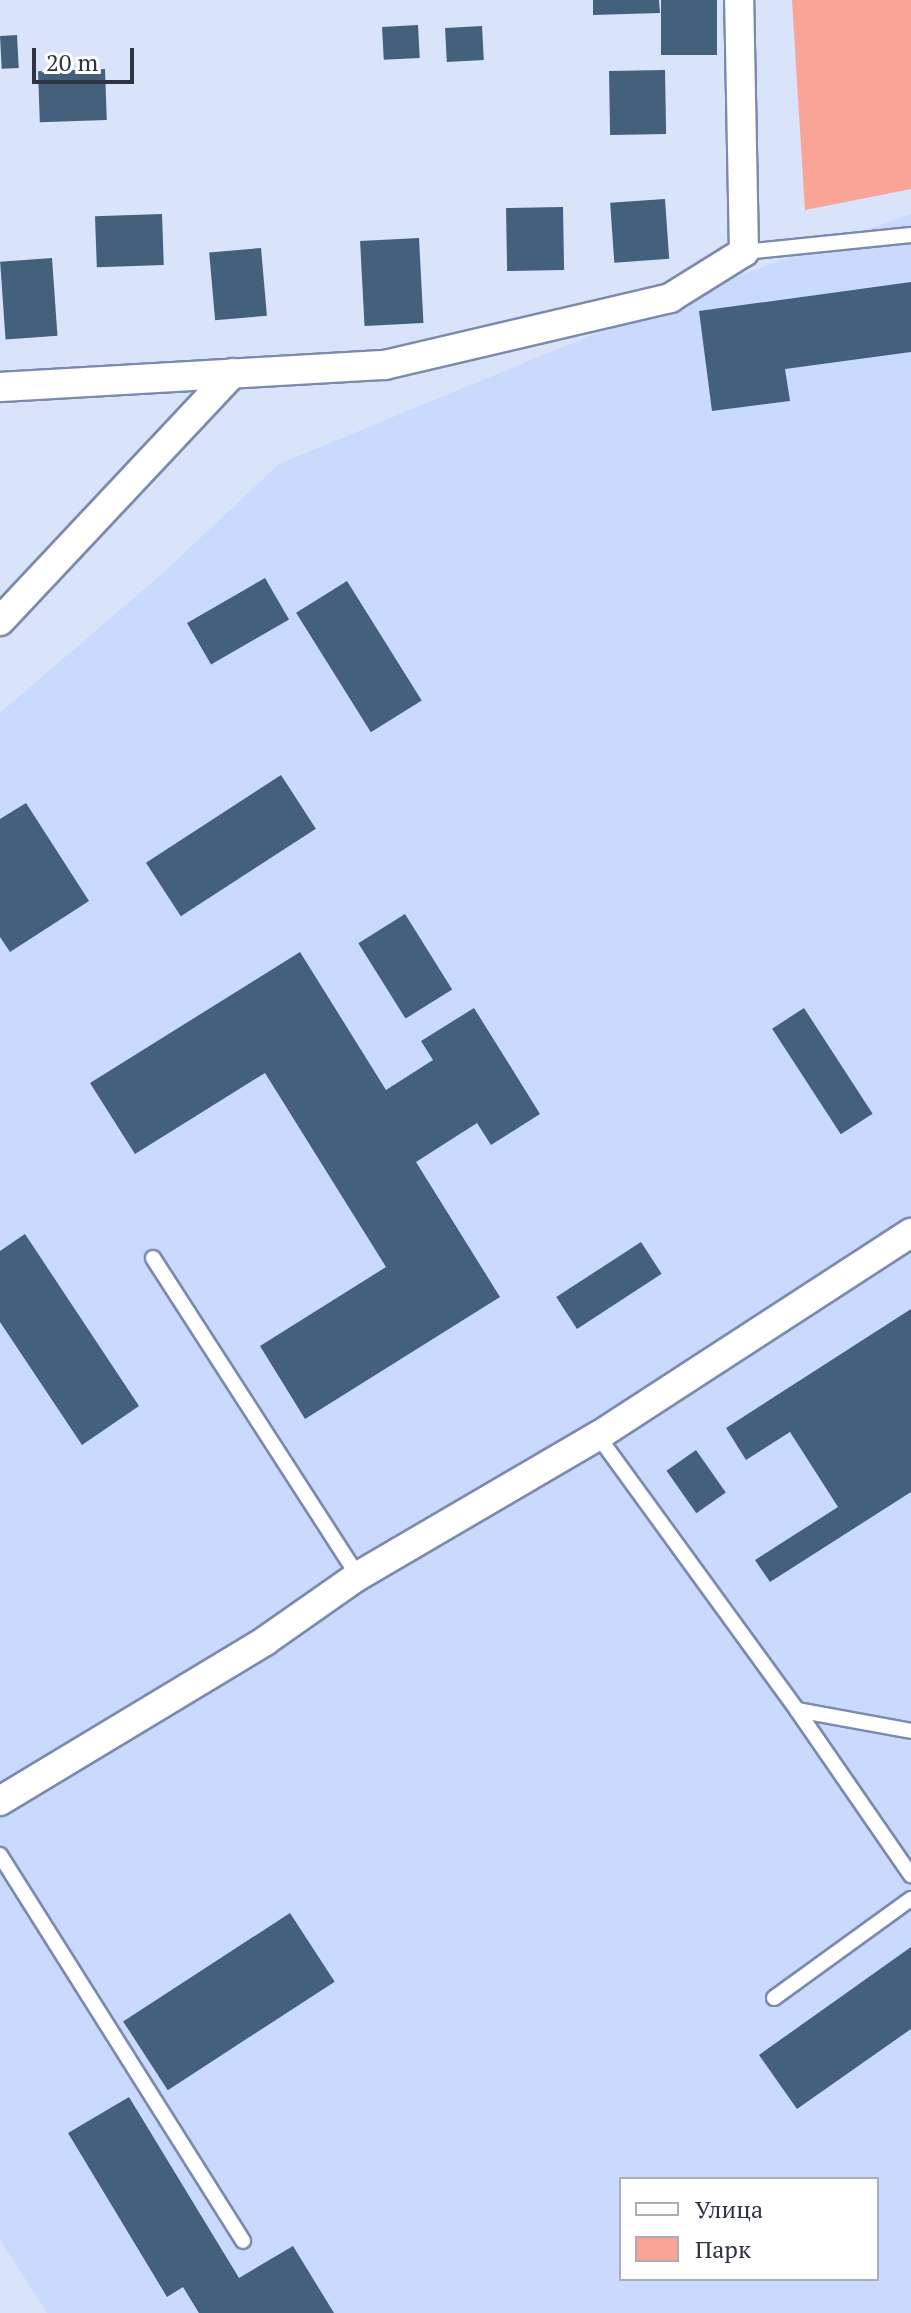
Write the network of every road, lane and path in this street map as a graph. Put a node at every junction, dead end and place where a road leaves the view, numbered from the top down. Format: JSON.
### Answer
{"nodes":[{"id":1,"x":739,"y":0,"type":"edge"},
{"id":2,"x":911,"y":235,"type":"edge"},
{"id":3,"x":744,"y":252,"type":"junction"},
{"id":4,"x":233,"y":373,"type":"junction"},
{"id":5,"x":0,"y":387,"type":"edge"},
{"id":6,"x":0,"y":621,"type":"edge"},
{"id":7,"x":911,"y":1233,"type":"edge"},
{"id":8,"x":153,"y":1258,"type":"dead end"},
{"id":9,"x":598,"y":1436,"type":"junction"},
{"id":10,"x":358,"y":1576,"type":"junction"},
{"id":11,"x":797,"y":1710,"type":"junction"},
{"id":12,"x":911,"y":1731,"type":"edge"},
{"id":13,"x":0,"y":1801,"type":"edge"},
{"id":14,"x":0,"y":1855,"type":"edge"},
{"id":15,"x":911,"y":1875,"type":"edge"},
{"id":16,"x":911,"y":1899,"type":"edge"},
{"id":17,"x":774,"y":1998,"type":"dead end"},
{"id":18,"x":243,"y":2241,"type":"dead end"}],
"edges":[{"from":1,"to":3,"type":"street"},
{"from":2,"to":3,"type":"lane"},
{"from":3,"to":4,"type":"street"},
{"from":4,"to":5,"type":"street"},
{"from":4,"to":6,"type":"street"},
{"from":7,"to":9,"type":"street"},
{"from":8,"to":10,"type":"lane"},
{"from":9,"to":10,"type":"street"},
{"from":9,"to":11,"type":"lane"},
{"from":10,"to":13,"type":"street"},
{"from":11,"to":12,"type":"lane"},
{"from":11,"to":15,"type":"lane"},
{"from":14,"to":18,"type":"lane"},
{"from":16,"to":17,"type":"lane"}]}
